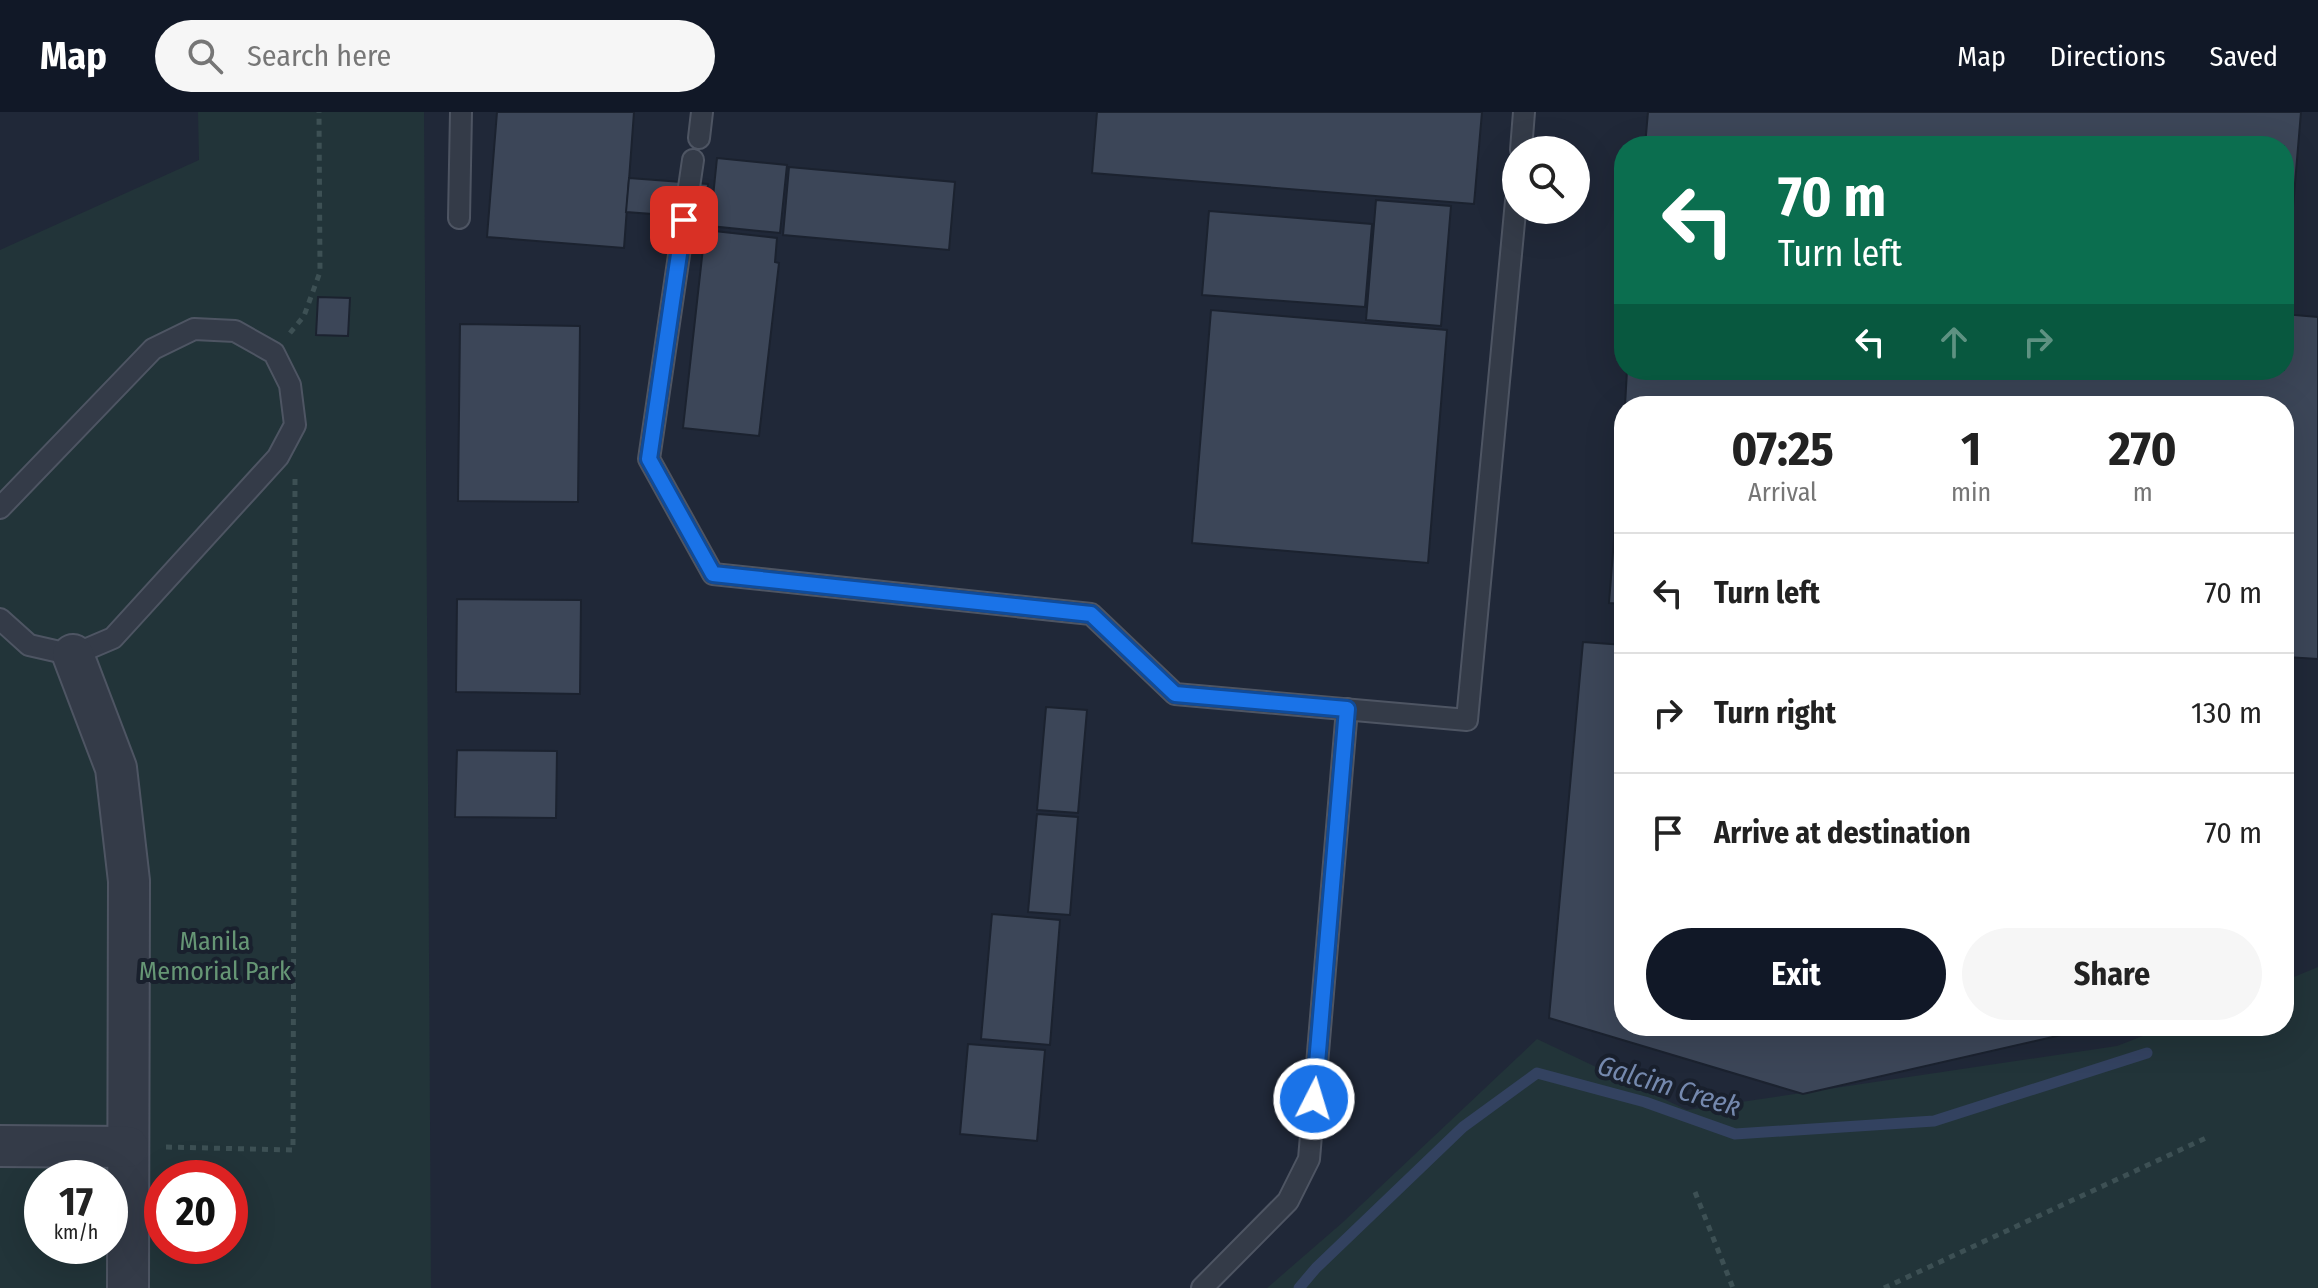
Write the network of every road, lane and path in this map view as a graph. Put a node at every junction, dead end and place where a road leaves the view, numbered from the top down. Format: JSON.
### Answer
{"nodes":[{"id":1,"x":319,"y":112,"type":"edge"},
{"id":2,"x":461,"y":112,"type":"edge"},
{"id":3,"x":702,"y":112,"type":"edge"},
{"id":4,"x":1524,"y":112,"type":"edge"},
{"id":5,"x":1522,"y":136,"type":"edge"},
{"id":6,"x":699,"y":138,"type":"dead end"},
{"id":7,"x":693,"y":160,"type":"dead end"},
{"id":8,"x":459,"y":218,"type":"dead end"},
{"id":9,"x":1514,"y":224,"type":"edge"},
{"id":10,"x":274,"y":353,"type":"junction"},
{"id":11,"x":295,"y":425,"type":"junction"},
{"id":12,"x":0,"y":508,"type":"edge"},
{"id":13,"x":0,"y":619,"type":"edge"},
{"id":14,"x":73,"y":655,"type":"junction"},
{"id":15,"x":1347,"y":709,"type":"junction"},
{"id":16,"x":2208,"y":1137,"type":"dead end"},
{"id":17,"x":0,"y":1146,"type":"edge"},
{"id":18,"x":128,"y":1147,"type":"junction"},
{"id":19,"x":1695,"y":1192,"type":"dead end"},
{"id":20,"x":128,"y":1288,"type":"edge"},
{"id":21,"x":1202,"y":1288,"type":"edge"},
{"id":22,"x":1733,"y":1288,"type":"edge"},
{"id":23,"x":1884,"y":1288,"type":"edge"}],
"edges":[{"from":1,"to":10,"type":"path"},
{"from":2,"to":8,"type":"lane"},
{"from":3,"to":6,"type":"lane"},
{"from":4,"to":5,"type":"lane"},
{"from":7,"to":15,"type":"lane"},
{"from":9,"to":15,"type":"lane"},
{"from":10,"to":11,"type":"lane"},
{"from":10,"to":12,"type":"lane"},
{"from":11,"to":14,"type":"lane"},
{"from":11,"to":18,"type":"path"},
{"from":13,"to":14,"type":"lane"},
{"from":14,"to":18,"type":"street"},
{"from":15,"to":21,"type":"lane"},
{"from":16,"to":23,"type":"path"},
{"from":17,"to":18,"type":"street"},
{"from":18,"to":20,"type":"street"},
{"from":19,"to":22,"type":"path"}]}
